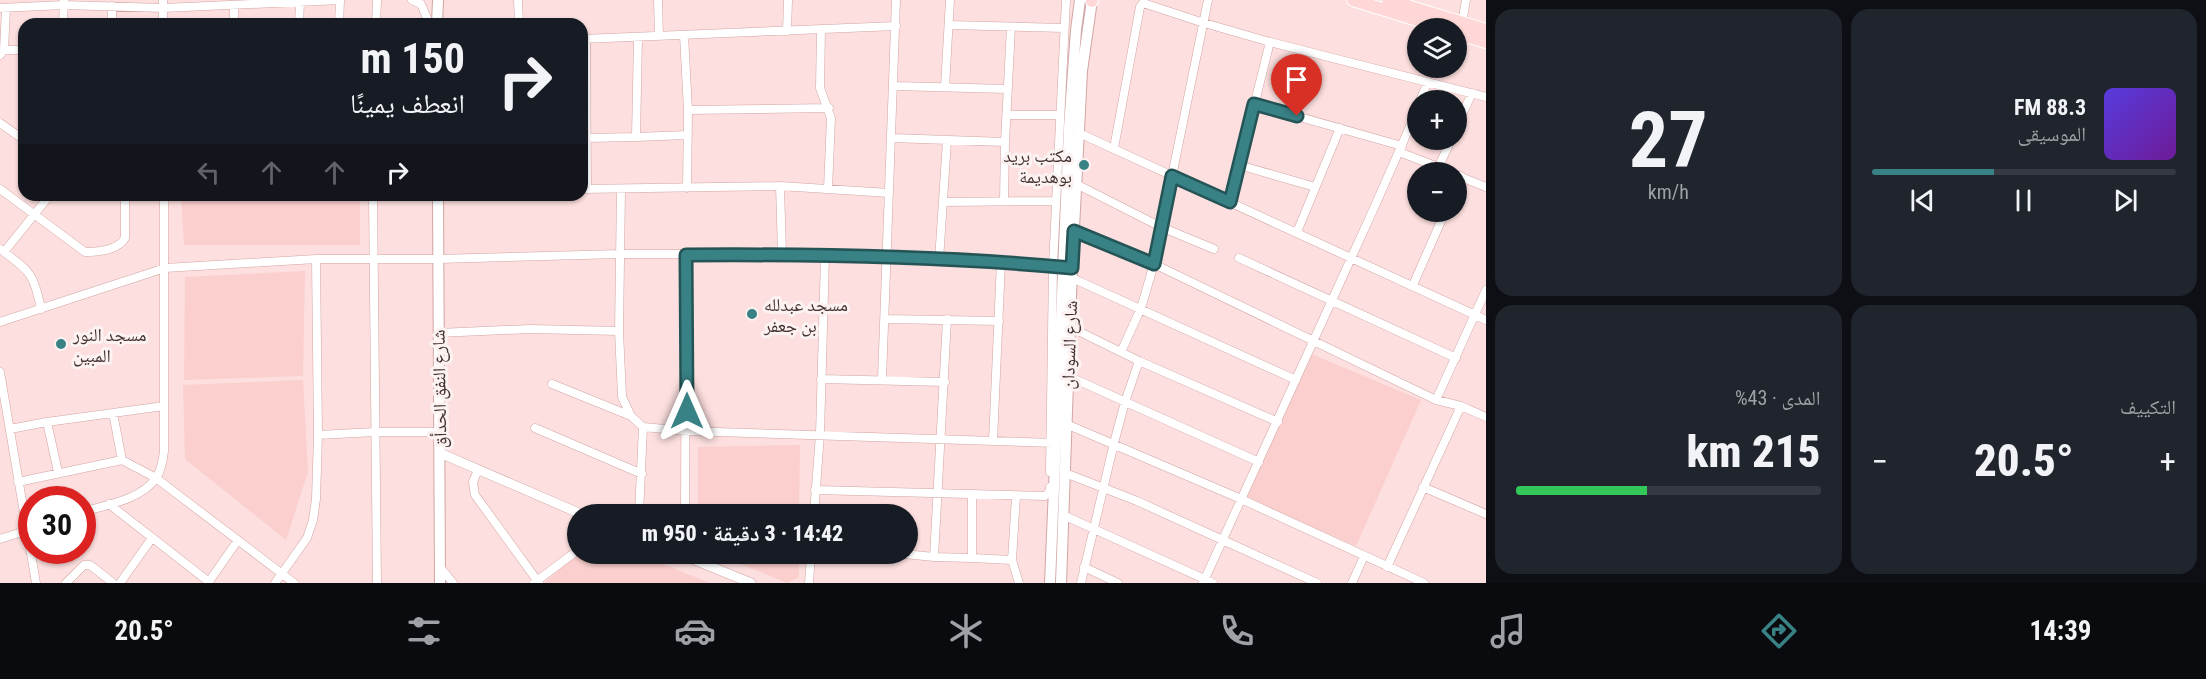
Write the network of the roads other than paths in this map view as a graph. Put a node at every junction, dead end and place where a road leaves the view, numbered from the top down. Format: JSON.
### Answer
{"nodes":[{"id":1,"x":340,"y":0,"type":"edge"},
{"id":2,"x":377,"y":0,"type":"edge"},
{"id":3,"x":412,"y":0,"type":"edge"},
{"id":4,"x":436,"y":0,"type":"edge"},
{"id":5,"x":518,"y":0,"type":"edge"},
{"id":6,"x":658,"y":0,"type":"edge"},
{"id":7,"x":788,"y":0,"type":"edge"},
{"id":8,"x":896,"y":0,"type":"edge"},
{"id":9,"x":950,"y":0,"type":"edge"},
{"id":10,"x":1066,"y":0,"type":"edge"},
{"id":11,"x":1089,"y":0,"type":"edge"},
{"id":12,"x":1208,"y":0,"type":"edge"},
{"id":13,"x":1353,"y":0,"type":"edge"},
{"id":14,"x":1466,"y":0,"type":"edge"},
{"id":15,"x":314,"y":1,"type":"edge"},
{"id":16,"x":1396,"y":1,"type":"edge"},
{"id":17,"x":300,"y":2,"type":"junction"},
{"id":18,"x":64,"y":3,"type":"edge"},
{"id":19,"x":218,"y":3,"type":"edge"},
{"id":20,"x":163,"y":4,"type":"edge"},
{"id":21,"x":112,"y":6,"type":"junction"},
{"id":22,"x":234,"y":6,"type":"junction"},
{"id":23,"x":3,"y":8,"type":"edge"},
{"id":24,"x":63,"y":18,"type":"edge"},
{"id":25,"x":112,"y":18,"type":"edge"},
{"id":26,"x":234,"y":18,"type":"edge"},
{"id":27,"x":299,"y":18,"type":"edge"},
{"id":28,"x":339,"y":18,"type":"edge"},
{"id":29,"x":376,"y":18,"type":"edge"},
{"id":30,"x":427,"y":18,"type":"edge"},
{"id":31,"x":436,"y":18,"type":"edge"},
{"id":32,"x":519,"y":18,"type":"edge"},
{"id":33,"x":1411,"y":18,"type":"edge"},
{"id":34,"x":1436,"y":18,"type":"edge"},
{"id":35,"x":1462,"y":18,"type":"edge"},
{"id":36,"x":1204,"y":23,"type":"junction"},
{"id":37,"x":950,"y":25,"type":"junction"},
{"id":38,"x":896,"y":26,"type":"junction"},
{"id":39,"x":1011,"y":27,"type":"junction"},
{"id":40,"x":1064,"y":28,"type":"junction"},
{"id":41,"x":1467,"y":29,"type":"edge"},
{"id":42,"x":821,"y":30,"type":"junction"},
{"id":43,"x":1486,"y":30,"type":"edge"},
{"id":44,"x":787,"y":31,"type":"junction"},
{"id":45,"x":1467,"y":32,"type":"edge"},
{"id":46,"x":684,"y":35,"type":"junction"},
{"id":47,"x":659,"y":36,"type":"junction"},
{"id":48,"x":638,"y":37,"type":"junction"},
{"id":49,"x":588,"y":39,"type":"edge"},
{"id":50,"x":1270,"y":42,"type":"junction"},
{"id":51,"x":1486,"y":42,"type":"edge"},
{"id":52,"x":18,"y":51,"type":"edge"},
{"id":53,"x":2,"y":52,"type":"edge"},
{"id":54,"x":1428,"y":82,"type":"junction"},
{"id":55,"x":894,"y":86,"type":"junction"},
{"id":56,"x":945,"y":87,"type":"junction"},
{"id":57,"x":1007,"y":89,"type":"junction"},
{"id":58,"x":1424,"y":90,"type":"edge"},
{"id":59,"x":1472,"y":93,"type":"junction"},
{"id":60,"x":1486,"y":97,"type":"edge"},
{"id":61,"x":1254,"y":104,"type":"junction"},
{"id":62,"x":1467,"y":104,"type":"edge"},
{"id":63,"x":829,"y":108,"type":"junction"},
{"id":64,"x":688,"y":110,"type":"junction"},
{"id":65,"x":1006,"y":115,"type":"junction"},
{"id":66,"x":1059,"y":115,"type":"junction"},
{"id":67,"x":0,"y":123,"type":"edge"},
{"id":68,"x":1340,"y":128,"type":"junction"},
{"id":69,"x":1079,"y":133,"type":"junction"},
{"id":70,"x":1407,"y":133,"type":"edge"},
{"id":71,"x":688,"y":135,"type":"junction"},
{"id":72,"x":18,"y":136,"type":"edge"},
{"id":73,"x":636,"y":137,"type":"junction"},
{"id":74,"x":588,"y":138,"type":"edge"},
{"id":75,"x":892,"y":138,"type":"junction"},
{"id":76,"x":946,"y":141,"type":"junction"},
{"id":77,"x":1005,"y":142,"type":"junction"},
{"id":78,"x":1113,"y":148,"type":"junction"},
{"id":79,"x":1400,"y":149,"type":"junction"},
{"id":80,"x":1426,"y":162,"type":"edge"},
{"id":81,"x":1239,"y":165,"type":"junction"},
{"id":82,"x":1172,"y":176,"type":"junction"},
{"id":83,"x":1467,"y":178,"type":"edge"},
{"id":84,"x":1076,"y":184,"type":"junction"},
{"id":85,"x":780,"y":186,"type":"junction"},
{"id":86,"x":1486,"y":186,"type":"edge"},
{"id":87,"x":687,"y":188,"type":"junction"},
{"id":88,"x":1315,"y":188,"type":"junction"},
{"id":89,"x":0,"y":189,"type":"edge"},
{"id":90,"x":588,"y":189,"type":"edge"},
{"id":91,"x":828,"y":189,"type":"junction"},
{"id":92,"x":621,"y":190,"type":"junction"},
{"id":93,"x":890,"y":193,"type":"junction"},
{"id":94,"x":45,"y":201,"type":"edge"},
{"id":95,"x":125,"y":201,"type":"edge"},
{"id":96,"x":164,"y":201,"type":"edge"},
{"id":97,"x":373,"y":201,"type":"edge"},
{"id":98,"x":438,"y":201,"type":"edge"},
{"id":99,"x":1004,"y":201,"type":"junction"},
{"id":100,"x":1056,"y":201,"type":"junction"},
{"id":101,"x":943,"y":202,"type":"junction"},
{"id":102,"x":1230,"y":202,"type":"junction"},
{"id":103,"x":33,"y":216,"type":"junction"},
{"id":104,"x":1441,"y":222,"type":"edge"},
{"id":105,"x":1161,"y":227,"type":"junction"},
{"id":106,"x":1074,"y":231,"type":"junction"},
{"id":107,"x":1296,"y":232,"type":"junction"},
{"id":108,"x":1214,"y":249,"type":"dead end"},
{"id":109,"x":2,"y":250,"type":"edge"},
{"id":110,"x":620,"y":254,"type":"junction"},
{"id":111,"x":782,"y":254,"type":"junction"},
{"id":112,"x":686,"y":255,"type":"junction"},
{"id":113,"x":825,"y":256,"type":"junction"},
{"id":114,"x":373,"y":258,"type":"junction"},
{"id":115,"x":887,"y":258,"type":"junction"},
{"id":116,"x":1239,"y":258,"type":"dead end"},
{"id":117,"x":1351,"y":258,"type":"junction"},
{"id":118,"x":315,"y":259,"type":"junction"},
{"id":119,"x":438,"y":259,"type":"junction"},
{"id":120,"x":939,"y":260,"type":"junction"},
{"id":121,"x":1001,"y":262,"type":"junction"},
{"id":122,"x":1154,"y":264,"type":"junction"},
{"id":123,"x":165,"y":268,"type":"junction"},
{"id":124,"x":1065,"y":270,"type":"junction"},
{"id":125,"x":1413,"y":285,"type":"junction"},
{"id":126,"x":1486,"y":291,"type":"edge"},
{"id":127,"x":1331,"y":301,"type":"junction"},
{"id":128,"x":1141,"y":308,"type":"junction"},
{"id":129,"x":41,"y":309,"type":"junction"},
{"id":130,"x":1475,"y":315,"type":"junction"},
{"id":131,"x":885,"y":319,"type":"junction"},
{"id":132,"x":947,"y":320,"type":"junction"},
{"id":133,"x":1486,"y":320,"type":"edge"},
{"id":134,"x":999,"y":321,"type":"junction"},
{"id":135,"x":0,"y":322,"type":"edge"},
{"id":136,"x":1070,"y":327,"type":"junction"},
{"id":137,"x":619,"y":331,"type":"junction"},
{"id":138,"x":438,"y":333,"type":"junction"},
{"id":139,"x":1312,"y":341,"type":"junction"},
{"id":140,"x":1120,"y":352,"type":"junction"},
{"id":141,"x":1456,"y":358,"type":"junction"},
{"id":142,"x":1139,"y":361,"type":"junction"},
{"id":143,"x":0,"y":372,"type":"edge"},
{"id":144,"x":1068,"y":376,"type":"junction"},
{"id":145,"x":821,"y":379,"type":"junction"},
{"id":146,"x":882,"y":379,"type":"junction"},
{"id":147,"x":1296,"y":380,"type":"junction"},
{"id":148,"x":945,"y":382,"type":"junction"},
{"id":149,"x":552,"y":384,"type":"dead end"},
{"id":150,"x":1436,"y":400,"type":"junction"},
{"id":151,"x":1125,"y":402,"type":"junction"},
{"id":152,"x":164,"y":406,"type":"junction"},
{"id":153,"x":1461,"y":406,"type":"junction"},
{"id":154,"x":113,"y":413,"type":"junction"},
{"id":155,"x":631,"y":416,"type":"junction"},
{"id":156,"x":1486,"y":417,"type":"edge"},
{"id":157,"x":47,"y":422,"type":"junction"},
{"id":158,"x":1278,"y":422,"type":"junction"},
{"id":159,"x":1066,"y":424,"type":"junction"},
{"id":160,"x":643,"y":427,"type":"junction"},
{"id":161,"x":535,"y":428,"type":"dead end"},
{"id":162,"x":10,"y":429,"type":"junction"},
{"id":163,"x":687,"y":431,"type":"junction"},
{"id":164,"x":375,"y":432,"type":"junction"},
{"id":165,"x":440,"y":432,"type":"junction"},
{"id":166,"x":820,"y":434,"type":"junction"},
{"id":167,"x":318,"y":435,"type":"junction"},
{"id":168,"x":942,"y":438,"type":"junction"},
{"id":169,"x":993,"y":441,"type":"junction"},
{"id":170,"x":1052,"y":443,"type":"junction"},
{"id":171,"x":1114,"y":443,"type":"junction"},
{"id":172,"x":440,"y":453,"type":"junction"},
{"id":173,"x":122,"y":460,"type":"junction"},
{"id":174,"x":1259,"y":462,"type":"junction"},
{"id":175,"x":478,"y":470,"type":"junction"},
{"id":176,"x":58,"y":472,"type":"junction"},
{"id":177,"x":1065,"y":472,"type":"junction"},
{"id":178,"x":642,"y":474,"type":"junction"},
{"id":179,"x":156,"y":478,"type":"junction"},
{"id":180,"x":18,"y":482,"type":"junction"},
{"id":181,"x":19,"y":486,"type":"edge"},
{"id":182,"x":1104,"y":487,"type":"junction"},
{"id":183,"x":1424,"y":487,"type":"junction"},
{"id":184,"x":815,"y":490,"type":"junction"},
{"id":185,"x":937,"y":494,"type":"junction"},
{"id":186,"x":972,"y":494,"type":"junction"},
{"id":187,"x":1016,"y":496,"type":"junction"},
{"id":188,"x":1241,"y":499,"type":"junction"},
{"id":189,"x":109,"y":504,"type":"junction"},
{"id":190,"x":640,"y":504,"type":"edge"},
{"id":191,"x":685,"y":504,"type":"edge"},
{"id":192,"x":814,"y":504,"type":"edge"},
{"id":193,"x":96,"y":508,"type":"edge"},
{"id":194,"x":567,"y":508,"type":"edge"},
{"id":195,"x":1486,"y":514,"type":"edge"},
{"id":196,"x":1063,"y":515,"type":"junction"},
{"id":197,"x":1094,"y":529,"type":"junction"},
{"id":198,"x":18,"y":533,"type":"edge"},
{"id":199,"x":152,"y":538,"type":"junction"},
{"id":200,"x":0,"y":539,"type":"edge"},
{"id":201,"x":1223,"y":539,"type":"junction"},
{"id":202,"x":238,"y":540,"type":"junction"},
{"id":203,"x":918,"y":555,"type":"edge"},
{"id":204,"x":1364,"y":556,"type":"junction"},
{"id":205,"x":934,"y":557,"type":"junction"},
{"id":206,"x":567,"y":558,"type":"edge"},
{"id":207,"x":972,"y":558,"type":"junction"},
{"id":208,"x":1012,"y":560,"type":"junction"},
{"id":209,"x":33,"y":564,"type":"edge"},
{"id":210,"x":706,"y":564,"type":"edge"},
{"id":211,"x":810,"y":564,"type":"edge"},
{"id":212,"x":440,"y":567,"type":"junction"},
{"id":213,"x":1084,"y":567,"type":"junction"},
{"id":214,"x":1387,"y":567,"type":"junction"},
{"id":215,"x":282,"y":574,"type":"junction"},
{"id":216,"x":208,"y":582,"type":"edge"},
{"id":217,"x":537,"y":582,"type":"edge"},
{"id":218,"x":747,"y":582,"type":"edge"},
{"id":219,"x":1207,"y":582,"type":"edge"},
{"id":220,"x":36,"y":583,"type":"edge"},
{"id":221,"x":66,"y":583,"type":"edge"},
{"id":222,"x":113,"y":583,"type":"edge"},
{"id":223,"x":120,"y":583,"type":"edge"},
{"id":224,"x":275,"y":583,"type":"edge"},
{"id":225,"x":294,"y":583,"type":"edge"},
{"id":226,"x":377,"y":583,"type":"edge"},
{"id":227,"x":440,"y":583,"type":"edge"},
{"id":228,"x":453,"y":583,"type":"edge"},
{"id":229,"x":809,"y":583,"type":"edge"},
{"id":230,"x":1019,"y":583,"type":"edge"},
{"id":231,"x":1050,"y":583,"type":"edge"},
{"id":232,"x":1060,"y":583,"type":"edge"},
{"id":233,"x":1081,"y":583,"type":"edge"},
{"id":234,"x":1118,"y":583,"type":"edge"},
{"id":235,"x":1317,"y":583,"type":"edge"},
{"id":236,"x":1352,"y":583,"type":"edge"},
{"id":237,"x":1424,"y":583,"type":"edge"}],
"edges":[{"from":1,"to":15,"type":"street"},
{"from":1,"to":28,"type":"street"},
{"from":2,"to":29,"type":"street"},
{"from":3,"to":30,"type":"street"},
{"from":4,"to":31,"type":"main road"},
{"from":5,"to":32,"type":"street"},
{"from":6,"to":47,"type":"street"},
{"from":7,"to":44,"type":"street"},
{"from":8,"to":38,"type":"street"},
{"from":9,"to":37,"type":"street"},
{"from":10,"to":40,"type":"street"},
{"from":11,"to":69,"type":"main road","name":"شارع السودان"},
{"from":11,"to":124,"type":"main road","name":"شارع السودان"},
{"from":12,"to":36,"type":"street"},
{"from":13,"to":33,"type":"main road"},
{"from":14,"to":35,"type":"street"},
{"from":15,"to":17,"type":"street"},
{"from":16,"to":34,"type":"main road"},
{"from":17,"to":22,"type":"street"},
{"from":17,"to":27,"type":"street"},
{"from":18,"to":21,"type":"street"},
{"from":18,"to":23,"type":"street"},
{"from":18,"to":24,"type":"street"},
{"from":19,"to":20,"type":"street"},
{"from":19,"to":22,"type":"street"},
{"from":20,"to":21,"type":"street"},
{"from":21,"to":25,"type":"street"},
{"from":22,"to":26,"type":"street"},
{"from":23,"to":53,"type":"street"},
{"from":36,"to":50,"type":"street"},
{"from":36,"to":78,"type":"street"},
{"from":36,"to":82,"type":"street"},
{"from":37,"to":39,"type":"street"},
{"from":37,"to":56,"type":"street"},
{"from":38,"to":42,"type":"street"},
{"from":38,"to":55,"type":"street"},
{"from":39,"to":40,"type":"street"},
{"from":39,"to":57,"type":"street"},
{"from":40,"to":66,"type":"street"},
{"from":41,"to":43,"type":"main road"},
{"from":42,"to":44,"type":"street"},
{"from":42,"to":63,"type":"street"},
{"from":44,"to":46,"type":"street"},
{"from":45,"to":51,"type":"main road"},
{"from":46,"to":47,"type":"street"},
{"from":46,"to":64,"type":"street"},
{"from":47,"to":48,"type":"street"},
{"from":48,"to":49,"type":"street"},
{"from":48,"to":73,"type":"street"},
{"from":50,"to":54,"type":"street"},
{"from":50,"to":61,"type":"street"},
{"from":52,"to":53,"type":"street"},
{"from":54,"to":58,"type":"street"},
{"from":54,"to":59,"type":"street"},
{"from":55,"to":56,"type":"street"},
{"from":55,"to":75,"type":"street"},
{"from":56,"to":57,"type":"street"},
{"from":57,"to":65,"type":"street"},
{"from":59,"to":60,"type":"street"},
{"from":59,"to":62,"type":"street"},
{"from":61,"to":68,"type":"street"},
{"from":61,"to":81,"type":"street"},
{"from":63,"to":64,"type":"street"},
{"from":63,"to":91,"type":"street"},
{"from":64,"to":71,"type":"street"},
{"from":65,"to":66,"type":"street"},
{"from":65,"to":77,"type":"street"},
{"from":66,"to":100,"type":"street"},
{"from":67,"to":72,"type":"street"},
{"from":68,"to":79,"type":"street"},
{"from":68,"to":88,"type":"street"},
{"from":69,"to":78,"type":"street"},
{"from":69,"to":84,"type":"main road","name":"شارع السودان"},
{"from":70,"to":79,"type":"street"},
{"from":71,"to":73,"type":"street"},
{"from":71,"to":87,"type":"street"},
{"from":73,"to":74,"type":"street"},
{"from":75,"to":76,"type":"street"},
{"from":75,"to":93,"type":"street"},
{"from":76,"to":77,"type":"street"},
{"from":76,"to":101,"type":"street"},
{"from":77,"to":99,"type":"street"},
{"from":78,"to":82,"type":"street"},
{"from":79,"to":80,"type":"street"},
{"from":79,"to":117,"type":"street"},
{"from":81,"to":88,"type":"street"},
{"from":81,"to":102,"type":"street"},
{"from":82,"to":102,"type":"street"},
{"from":82,"to":105,"type":"street"},
{"from":83,"to":86,"type":"street"},
{"from":84,"to":105,"type":"street"},
{"from":84,"to":106,"type":"main road","name":"شارع السودان"},
{"from":85,"to":87,"type":"street"},
{"from":85,"to":91,"type":"street"},
{"from":85,"to":111,"type":"street"},
{"from":87,"to":92,"type":"street"},
{"from":88,"to":107,"type":"street"},
{"from":89,"to":103,"type":"street"},
{"from":90,"to":92,"type":"street"},
{"from":91,"to":93,"type":"street"},
{"from":92,"to":110,"type":"street"},
{"from":93,"to":115,"type":"street"},
{"from":94,"to":103,"type":"street"},
{"from":95,"to":103,"type":"street"},
{"from":96,"to":123,"type":"street"},
{"from":97,"to":114,"type":"street"},
{"from":98,"to":119,"type":"main road","name":"شارع النفق الحدأق"},
{"from":99,"to":100,"type":"street"},
{"from":99,"to":101,"type":"street"},
{"from":100,"to":124,"type":"street"},
{"from":101,"to":120,"type":"street"},
{"from":102,"to":107,"type":"street"},
{"from":103,"to":109,"type":"street"},
{"from":104,"to":125,"type":"street"},
{"from":105,"to":108,"type":"street"},
{"from":105,"to":122,"type":"street"},
{"from":106,"to":122,"type":"street"},
{"from":106,"to":124,"type":"main road","name":"شارع السودان"},
{"from":107,"to":117,"type":"street"},
{"from":109,"to":129,"type":"street"},
{"from":110,"to":112,"type":"street"},
{"from":110,"to":119,"type":"street"},
{"from":110,"to":137,"type":"street"},
{"from":111,"to":112,"type":"street"},
{"from":111,"to":113,"type":"street"},
{"from":112,"to":163,"type":"street"},
{"from":113,"to":115,"type":"street"},
{"from":113,"to":145,"type":"street"},
{"from":114,"to":118,"type":"street"},
{"from":114,"to":119,"type":"street"},
{"from":114,"to":164,"type":"street"},
{"from":115,"to":120,"type":"street"},
{"from":115,"to":131,"type":"street"},
{"from":116,"to":127,"type":"street"},
{"from":117,"to":125,"type":"street"},
{"from":117,"to":127,"type":"street"},
{"from":118,"to":123,"type":"street"},
{"from":118,"to":167,"type":"street"},
{"from":119,"to":138,"type":"main road","name":"شارع النفق الحدأق"},
{"from":120,"to":121,"type":"street"},
{"from":121,"to":124,"type":"street"},
{"from":121,"to":134,"type":"street"},
{"from":122,"to":128,"type":"street"},
{"from":122,"to":139,"type":"street"},
{"from":123,"to":129,"type":"street"},
{"from":123,"to":152,"type":"street"},
{"from":124,"to":128,"type":"street"},
{"from":124,"to":136,"type":"main road","name":"شارع السودان"},
{"from":124,"to":170,"type":"main road","name":"شارع السودان"},
{"from":125,"to":130,"type":"street"},
{"from":126,"to":130,"type":"street"},
{"from":127,"to":139,"type":"street"},
{"from":127,"to":141,"type":"street"},
{"from":128,"to":140,"type":"street"},
{"from":128,"to":147,"type":"street"},
{"from":129,"to":135,"type":"street"},
{"from":130,"to":133,"type":"street"},
{"from":130,"to":141,"type":"street"},
{"from":131,"to":132,"type":"street"},
{"from":131,"to":146,"type":"street"},
{"from":132,"to":134,"type":"street"},
{"from":132,"to":148,"type":"street"},
{"from":134,"to":169,"type":"street"},
{"from":136,"to":140,"type":"street"},
{"from":136,"to":144,"type":"main road","name":"شارع السودان"},
{"from":137,"to":138,"type":"street"},
{"from":137,"to":155,"type":"street"},
{"from":138,"to":165,"type":"main road","name":"شارع النفق الحدأق"},
{"from":139,"to":147,"type":"street"},
{"from":139,"to":150,"type":"street"},
{"from":140,"to":142,"type":"street"},
{"from":141,"to":150,"type":"street"},
{"from":142,"to":151,"type":"street"},
{"from":142,"to":158,"type":"street"},
{"from":143,"to":162,"type":"street"},
{"from":144,"to":151,"type":"street"},
{"from":144,"to":159,"type":"main road","name":"شارع السودان"},
{"from":145,"to":146,"type":"street"},
{"from":145,"to":166,"type":"street"},
{"from":146,"to":148,"type":"street"},
{"from":147,"to":158,"type":"street"},
{"from":148,"to":168,"type":"street"},
{"from":149,"to":155,"type":"street"},
{"from":150,"to":153,"type":"street"},
{"from":151,"to":171,"type":"street"},
{"from":151,"to":174,"type":"street"},
{"from":152,"to":154,"type":"street"},
{"from":152,"to":179,"type":"street"},
{"from":153,"to":156,"type":"street"},
{"from":153,"to":183,"type":"street"},
{"from":154,"to":157,"type":"street"},
{"from":154,"to":173,"type":"street"},
{"from":155,"to":160,"type":"street"},
{"from":157,"to":162,"type":"street"},
{"from":157,"to":176,"type":"street"},
{"from":158,"to":174,"type":"street"},
{"from":159,"to":171,"type":"street"},
{"from":159,"to":177,"type":"main road","name":"شارع السودان"},
{"from":160,"to":163,"type":"street"},
{"from":160,"to":178,"type":"street"},
{"from":161,"to":178,"type":"street"},
{"from":162,"to":180,"type":"street"},
{"from":163,"to":166,"type":"street"},
{"from":163,"to":191,"type":"street"},
{"from":164,"to":165,"type":"street"},
{"from":164,"to":167,"type":"street"},
{"from":164,"to":226,"type":"street"},
{"from":165,"to":172,"type":"main road","name":"شارع النفق الحدأق"},
{"from":166,"to":168,"type":"street"},
{"from":166,"to":184,"type":"street"},
{"from":167,"to":215,"type":"street"},
{"from":168,"to":169,"type":"street"},
{"from":168,"to":185,"type":"street"},
{"from":169,"to":170,"type":"street"},
{"from":170,"to":187,"type":"street"},
{"from":170,"to":231,"type":"main road","name":"شارع السودان"},
{"from":171,"to":182,"type":"street"},
{"from":171,"to":188,"type":"street"},
{"from":172,"to":175,"type":"street"},
{"from":172,"to":212,"type":"main road","name":"شارع النفق الحدأق"},
{"from":173,"to":176,"type":"street"},
{"from":173,"to":179,"type":"street"},
{"from":174,"to":188,"type":"street"},
{"from":175,"to":194,"type":"street"},
{"from":175,"to":217,"type":"street"},
{"from":176,"to":180,"type":"street"},
{"from":177,"to":182,"type":"street"},
{"from":177,"to":196,"type":"main road","name":"شارع السودان"},
{"from":178,"to":190,"type":"street"},
{"from":179,"to":189,"type":"street"},
{"from":179,"to":202,"type":"street"},
{"from":180,"to":181,"type":"street"},
{"from":182,"to":197,"type":"street"},
{"from":182,"to":201,"type":"street"},
{"from":183,"to":195,"type":"street"},
{"from":183,"to":214,"type":"street"},
{"from":184,"to":185,"type":"street"},
{"from":184,"to":192,"type":"street"},
{"from":185,"to":186,"type":"street"},
{"from":185,"to":205,"type":"street"},
{"from":186,"to":187,"type":"street"},
{"from":186,"to":207,"type":"street"},
{"from":187,"to":208,"type":"street"},
{"from":188,"to":201,"type":"street"},
{"from":188,"to":204,"type":"street"},
{"from":189,"to":193,"type":"street"},
{"from":189,"to":199,"type":"street"},
{"from":196,"to":197,"type":"street"},
{"from":196,"to":232,"type":"main road","name":"شارع السودان"},
{"from":197,"to":213,"type":"street"},
{"from":197,"to":219,"type":"street"},
{"from":198,"to":200,"type":"street"},
{"from":199,"to":216,"type":"street"},
{"from":199,"to":223,"type":"street"},
{"from":201,"to":219,"type":"street"},
{"from":201,"to":235,"type":"street"},
{"from":202,"to":215,"type":"street"},
{"from":202,"to":216,"type":"street"},
{"from":203,"to":205,"type":"street"},
{"from":204,"to":214,"type":"street"},
{"from":204,"to":236,"type":"street"},
{"from":205,"to":207,"type":"street"},
{"from":206,"to":217,"type":"street"},
{"from":207,"to":208,"type":"street"},
{"from":208,"to":230,"type":"street"},
{"from":209,"to":220,"type":"street"},
{"from":210,"to":218,"type":"street"},
{"from":211,"to":229,"type":"street"},
{"from":212,"to":227,"type":"main road","name":"شارع النفق الحدأق"},
{"from":212,"to":228,"type":"street"},
{"from":213,"to":233,"type":"street"},
{"from":213,"to":234,"type":"street"},
{"from":214,"to":237,"type":"street"},
{"from":215,"to":224,"type":"street"},
{"from":215,"to":225,"type":"street"},
{"from":221,"to":222,"type":"street"}]}
